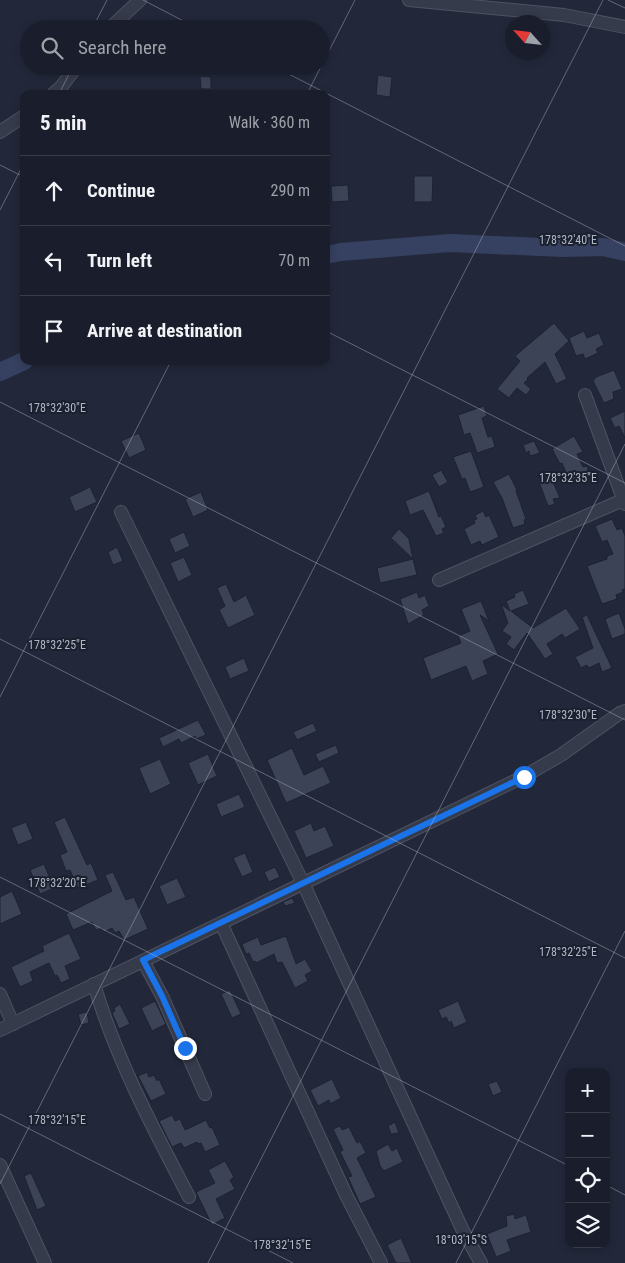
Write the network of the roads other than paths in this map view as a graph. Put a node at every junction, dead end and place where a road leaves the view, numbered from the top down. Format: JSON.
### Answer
{"nodes":[{"id":1,"x":140,"y":0,"type":"edge"},
{"id":2,"x":409,"y":0,"type":"edge"},
{"id":3,"x":119,"y":20,"type":"edge"},
{"id":4,"x":625,"y":27,"type":"edge"},
{"id":5,"x":70,"y":75,"type":"edge"},
{"id":6,"x":58,"y":90,"type":"edge"},
{"id":7,"x":20,"y":119,"type":"edge"},
{"id":8,"x":0,"y":132,"type":"edge"},
{"id":9,"x":585,"y":395,"type":"dead end"},
{"id":10,"x":624,"y":502,"type":"edge"},
{"id":11,"x":121,"y":512,"type":"dead end"},
{"id":12,"x":439,"y":580,"type":"dead end"},
{"id":13,"x":625,"y":712,"type":"edge"},
{"id":14,"x":303,"y":883,"type":"junction"},
{"id":15,"x":221,"y":923,"type":"junction"},
{"id":16,"x":143,"y":960,"type":"junction"},
{"id":17,"x":94,"y":984,"type":"junction"},
{"id":18,"x":0,"y":994,"type":"edge"},
{"id":19,"x":13,"y":1024,"type":"junction"},
{"id":20,"x":0,"y":1030,"type":"edge"},
{"id":21,"x":205,"y":1094,"type":"dead end"},
{"id":22,"x":0,"y":1165,"type":"edge"},
{"id":23,"x":189,"y":1197,"type":"dead end"},
{"id":24,"x":44,"y":1263,"type":"edge"},
{"id":25,"x":381,"y":1263,"type":"edge"},
{"id":26,"x":481,"y":1263,"type":"edge"}],
"edges":[{"from":1,"to":3,"type":"street"},
{"from":2,"to":4,"type":"street"},
{"from":5,"to":6,"type":"street"},
{"from":7,"to":8,"type":"street"},
{"from":9,"to":10,"type":"street"},
{"from":10,"to":12,"type":"street"},
{"from":11,"to":14,"type":"street"},
{"from":13,"to":14,"type":"street"},
{"from":14,"to":15,"type":"street"},
{"from":14,"to":26,"type":"street"},
{"from":15,"to":16,"type":"street"},
{"from":15,"to":25,"type":"street"},
{"from":16,"to":17,"type":"street"},
{"from":16,"to":21,"type":"street"},
{"from":17,"to":19,"type":"street"},
{"from":17,"to":23,"type":"street"},
{"from":18,"to":19,"type":"street"},
{"from":19,"to":20,"type":"street"},
{"from":22,"to":24,"type":"street"}]}
